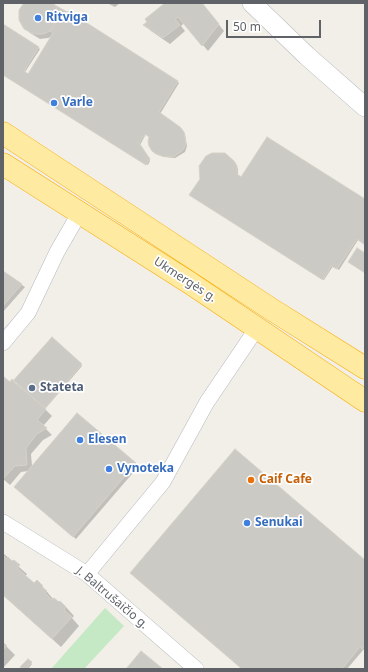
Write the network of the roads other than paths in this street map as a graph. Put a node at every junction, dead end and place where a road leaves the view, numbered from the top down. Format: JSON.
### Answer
{"nodes":[{"id":1,"x":252,"y":3,"type":"edge"},
{"id":2,"x":365,"y":107,"type":"edge"},
{"id":3,"x":3,"y":134,"type":"edge"},
{"id":4,"x":3,"y":164,"type":"edge"},
{"id":5,"x":80,"y":212,"type":"junction"},
{"id":6,"x":271,"y":309,"type":"junction"},
{"id":7,"x":257,"y":328,"type":"junction"},
{"id":8,"x":3,"y":343,"type":"edge"},
{"id":9,"x":365,"y":368,"type":"edge"},
{"id":10,"x":365,"y":401,"type":"edge"},
{"id":11,"x":3,"y":522,"type":"edge"},
{"id":12,"x":87,"y":574,"type":"junction"},
{"id":13,"x":196,"y":669,"type":"edge"}],
"edges":[{"from":1,"to":2,"type":"street"},
{"from":3,"to":6,"type":"highway","name":"Ukmergės g."},
{"from":4,"to":5,"type":"highway","name":"Ukmergės g."},
{"from":5,"to":7,"type":"highway","name":"Ukmergės g."},
{"from":5,"to":8,"type":"street"},
{"from":6,"to":7,"type":"highway"},
{"from":6,"to":9,"type":"highway","name":"Ukmergės g."},
{"from":7,"to":10,"type":"highway","name":"Ukmergės g."},
{"from":7,"to":12,"type":"street"},
{"from":11,"to":12,"type":"street","name":"J. Baltrušaičio g."},
{"from":12,"to":13,"type":"street","name":"J. Baltrušaičio g."}]}
